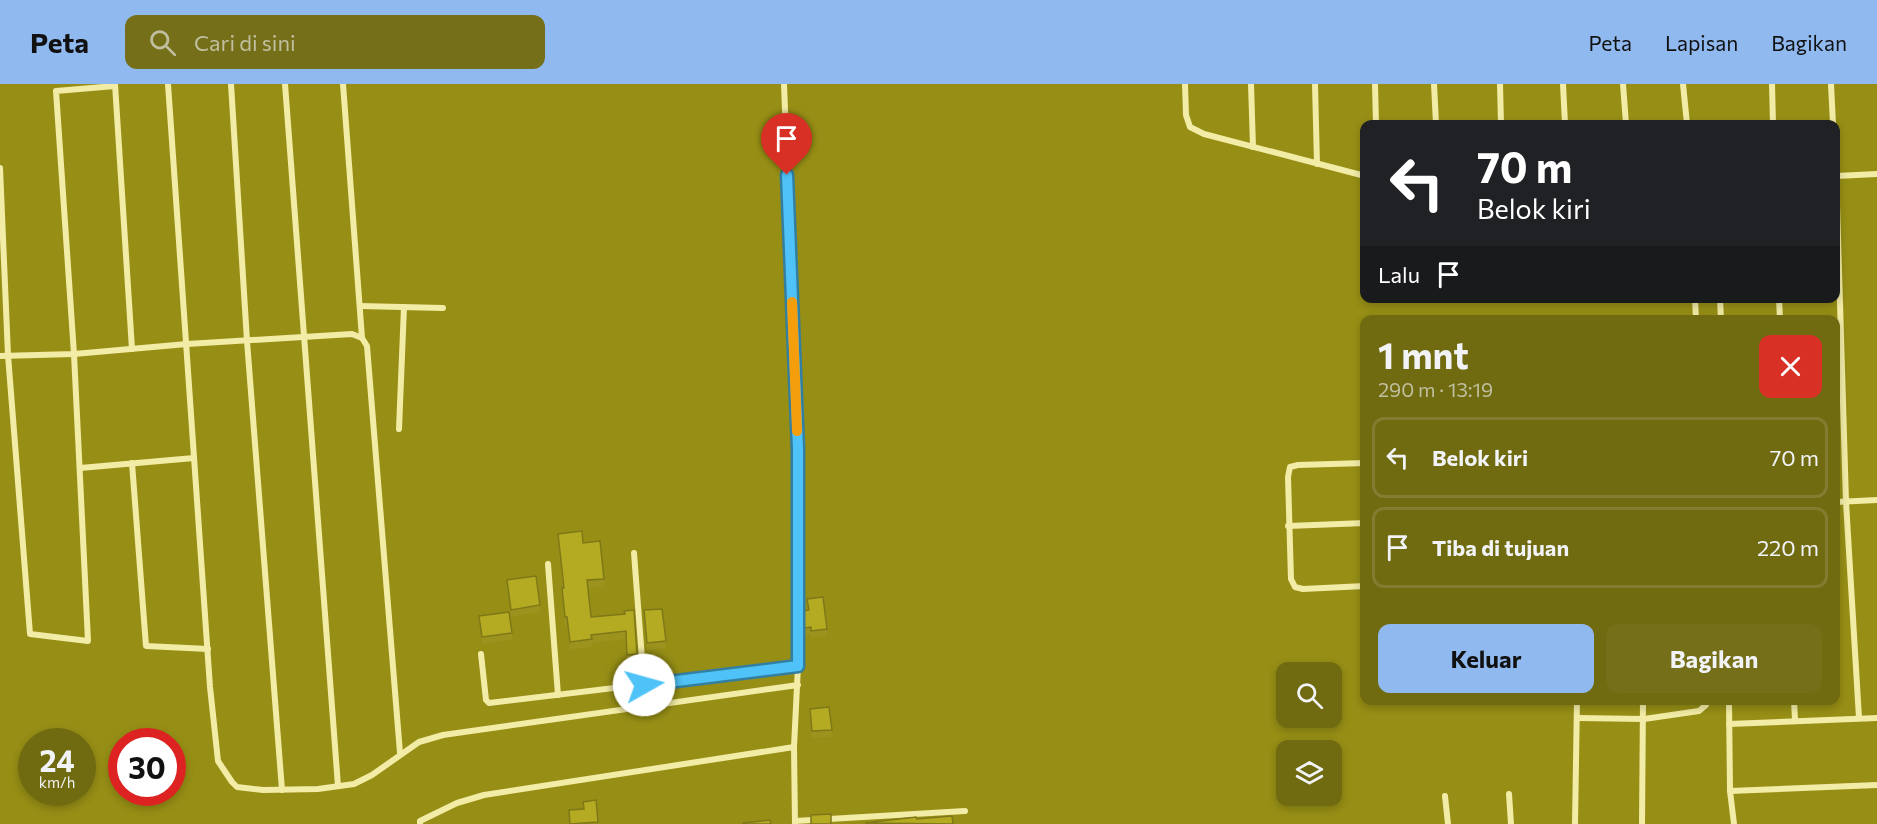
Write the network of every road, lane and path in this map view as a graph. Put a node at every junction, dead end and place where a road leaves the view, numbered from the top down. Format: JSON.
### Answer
{"nodes":[{"id":1,"x":168,"y":84,"type":"edge"},
{"id":2,"x":231,"y":84,"type":"edge"},
{"id":3,"x":285,"y":84,"type":"edge"},
{"id":4,"x":343,"y":84,"type":"edge"},
{"id":5,"x":784,"y":84,"type":"edge"},
{"id":6,"x":1185,"y":84,"type":"edge"},
{"id":7,"x":1251,"y":84,"type":"edge"},
{"id":8,"x":1315,"y":84,"type":"edge"},
{"id":9,"x":1375,"y":84,"type":"edge"},
{"id":10,"x":1434,"y":84,"type":"edge"},
{"id":11,"x":1500,"y":84,"type":"edge"},
{"id":12,"x":1563,"y":84,"type":"edge"},
{"id":13,"x":1623,"y":84,"type":"edge"},
{"id":14,"x":1683,"y":84,"type":"edge"},
{"id":15,"x":1772,"y":84,"type":"edge"},
{"id":16,"x":1831,"y":84,"type":"edge"},
{"id":17,"x":115,"y":85,"type":"edge"},
{"id":18,"x":1376,"y":120,"type":"edge"},
{"id":19,"x":1436,"y":120,"type":"edge"},
{"id":20,"x":1501,"y":120,"type":"edge"},
{"id":21,"x":1565,"y":120,"type":"edge"},
{"id":22,"x":1626,"y":120,"type":"edge"},
{"id":23,"x":1687,"y":120,"type":"edge"},
{"id":24,"x":1773,"y":120,"type":"edge"},
{"id":25,"x":1833,"y":120,"type":"edge"},
{"id":26,"x":1253,"y":147,"type":"junction"},
{"id":27,"x":1317,"y":164,"type":"junction"},
{"id":28,"x":0,"y":168,"type":"edge"},
{"id":29,"x":1877,"y":174,"type":"edge"},
{"id":30,"x":1360,"y":175,"type":"edge"},
{"id":31,"x":1840,"y":176,"type":"edge"},
{"id":32,"x":1840,"y":303,"type":"edge"},
{"id":33,"x":360,"y":306,"type":"junction"},
{"id":34,"x":404,"y":307,"type":"junction"},
{"id":35,"x":443,"y":308,"type":"dead end"},
{"id":36,"x":304,"y":337,"type":"junction"},
{"id":37,"x":362,"y":338,"type":"junction"},
{"id":38,"x":247,"y":341,"type":"junction"},
{"id":39,"x":187,"y":344,"type":"junction"},
{"id":40,"x":132,"y":349,"type":"junction"},
{"id":41,"x":74,"y":354,"type":"junction"},
{"id":42,"x":8,"y":355,"type":"junction"},
{"id":43,"x":0,"y":356,"type":"edge"},
{"id":44,"x":399,"y":429,"type":"dead end"},
{"id":45,"x":194,"y":458,"type":"junction"},
{"id":46,"x":132,"y":463,"type":"junction"},
{"id":47,"x":1360,"y":463,"type":"edge"},
{"id":48,"x":80,"y":468,"type":"junction"},
{"id":49,"x":1877,"y":500,"type":"edge"},
{"id":50,"x":1840,"y":502,"type":"edge"},
{"id":51,"x":1846,"y":502,"type":"junction"},
{"id":52,"x":1360,"y":523,"type":"edge"},
{"id":53,"x":1288,"y":526,"type":"junction"},
{"id":54,"x":634,"y":553,"type":"dead end"},
{"id":55,"x":548,"y":564,"type":"dead end"},
{"id":56,"x":1360,"y":585,"type":"edge"},
{"id":57,"x":208,"y":649,"type":"junction"},
{"id":58,"x":481,"y":654,"type":"dead end"},
{"id":59,"x":798,"y":666,"type":"junction"},
{"id":60,"x":644,"y":685,"type":"junction"},
{"id":61,"x":798,"y":685,"type":"junction"},
{"id":62,"x":558,"y":695,"type":"junction"},
{"id":63,"x":1577,"y":705,"type":"edge"},
{"id":64,"x":1643,"y":705,"type":"edge"},
{"id":65,"x":1706,"y":705,"type":"edge"},
{"id":66,"x":1729,"y":705,"type":"edge"},
{"id":67,"x":1794,"y":705,"type":"edge"},
{"id":68,"x":1578,"y":718,"type":"junction"},
{"id":69,"x":1858,"y":718,"type":"junction"},
{"id":70,"x":1877,"y":718,"type":"edge"},
{"id":71,"x":1644,"y":719,"type":"junction"},
{"id":72,"x":1795,"y":720,"type":"junction"},
{"id":73,"x":1730,"y":724,"type":"junction"},
{"id":74,"x":794,"y":747,"type":"junction"},
{"id":75,"x":400,"y":753,"type":"junction"},
{"id":76,"x":1877,"y":785,"type":"edge"},
{"id":77,"x":338,"y":786,"type":"junction"},
{"id":78,"x":282,"y":790,"type":"junction"},
{"id":79,"x":1730,"y":791,"type":"junction"},
{"id":80,"x":1509,"y":794,"type":"dead end"},
{"id":81,"x":1446,"y":795,"type":"dead end"},
{"id":82,"x":965,"y":811,"type":"dead end"},
{"id":83,"x":795,"y":822,"type":"edge"},
{"id":84,"x":420,"y":824,"type":"edge"},
{"id":85,"x":1448,"y":824,"type":"edge"},
{"id":86,"x":1511,"y":824,"type":"edge"},
{"id":87,"x":1575,"y":824,"type":"edge"},
{"id":88,"x":1641,"y":824,"type":"edge"},
{"id":89,"x":1734,"y":824,"type":"edge"}],
"edges":[{"from":1,"to":39,"type":"street"},
{"from":2,"to":38,"type":"street"},
{"from":3,"to":36,"type":"street"},
{"from":4,"to":33,"type":"street"},
{"from":5,"to":59,"type":"street"},
{"from":6,"to":26,"type":"street"},
{"from":7,"to":26,"type":"street"},
{"from":8,"to":27,"type":"street"},
{"from":9,"to":18,"type":"street"},
{"from":10,"to":19,"type":"street"},
{"from":11,"to":20,"type":"street"},
{"from":12,"to":21,"type":"street"},
{"from":13,"to":22,"type":"street"},
{"from":14,"to":23,"type":"street"},
{"from":15,"to":24,"type":"street"},
{"from":16,"to":25,"type":"street"},
{"from":17,"to":40,"type":"street"},
{"from":17,"to":41,"type":"street"},
{"from":26,"to":27,"type":"street"},
{"from":27,"to":30,"type":"street"},
{"from":28,"to":42,"type":"street"},
{"from":29,"to":31,"type":"street"},
{"from":32,"to":51,"type":"street"},
{"from":33,"to":34,"type":"street"},
{"from":33,"to":37,"type":"street"},
{"from":34,"to":35,"type":"street"},
{"from":34,"to":44,"type":"street"},
{"from":36,"to":37,"type":"street"},
{"from":36,"to":38,"type":"street"},
{"from":36,"to":77,"type":"street"},
{"from":37,"to":75,"type":"street"},
{"from":38,"to":39,"type":"street"},
{"from":38,"to":78,"type":"street"},
{"from":39,"to":40,"type":"street"},
{"from":39,"to":45,"type":"street"},
{"from":40,"to":41,"type":"street"},
{"from":41,"to":42,"type":"street"},
{"from":41,"to":48,"type":"street"},
{"from":42,"to":43,"type":"street"},
{"from":42,"to":48,"type":"street"},
{"from":45,"to":46,"type":"street"},
{"from":45,"to":57,"type":"street"},
{"from":46,"to":48,"type":"street"},
{"from":46,"to":57,"type":"street"},
{"from":47,"to":53,"type":"street"},
{"from":49,"to":51,"type":"street"},
{"from":50,"to":51,"type":"street"},
{"from":51,"to":69,"type":"street"},
{"from":52,"to":53,"type":"street"},
{"from":53,"to":56,"type":"street"},
{"from":54,"to":60,"type":"street"},
{"from":55,"to":62,"type":"street"},
{"from":57,"to":78,"type":"street"},
{"from":58,"to":62,"type":"street"},
{"from":59,"to":60,"type":"street"},
{"from":59,"to":61,"type":"street"},
{"from":60,"to":62,"type":"street"},
{"from":61,"to":74,"type":"street"},
{"from":61,"to":75,"type":"street"},
{"from":63,"to":68,"type":"street"},
{"from":64,"to":71,"type":"street"},
{"from":65,"to":71,"type":"street"},
{"from":66,"to":73,"type":"street"},
{"from":67,"to":72,"type":"street"},
{"from":68,"to":71,"type":"street"},
{"from":68,"to":87,"type":"street"},
{"from":69,"to":70,"type":"street"},
{"from":69,"to":72,"type":"street"},
{"from":71,"to":88,"type":"street"},
{"from":72,"to":73,"type":"street"},
{"from":73,"to":79,"type":"street"},
{"from":74,"to":83,"type":"street"},
{"from":74,"to":84,"type":"street"},
{"from":75,"to":77,"type":"street"},
{"from":76,"to":79,"type":"street"},
{"from":77,"to":78,"type":"street"},
{"from":79,"to":89,"type":"street"},
{"from":80,"to":86,"type":"street"},
{"from":81,"to":85,"type":"street"},
{"from":82,"to":83,"type":"street"}]}
